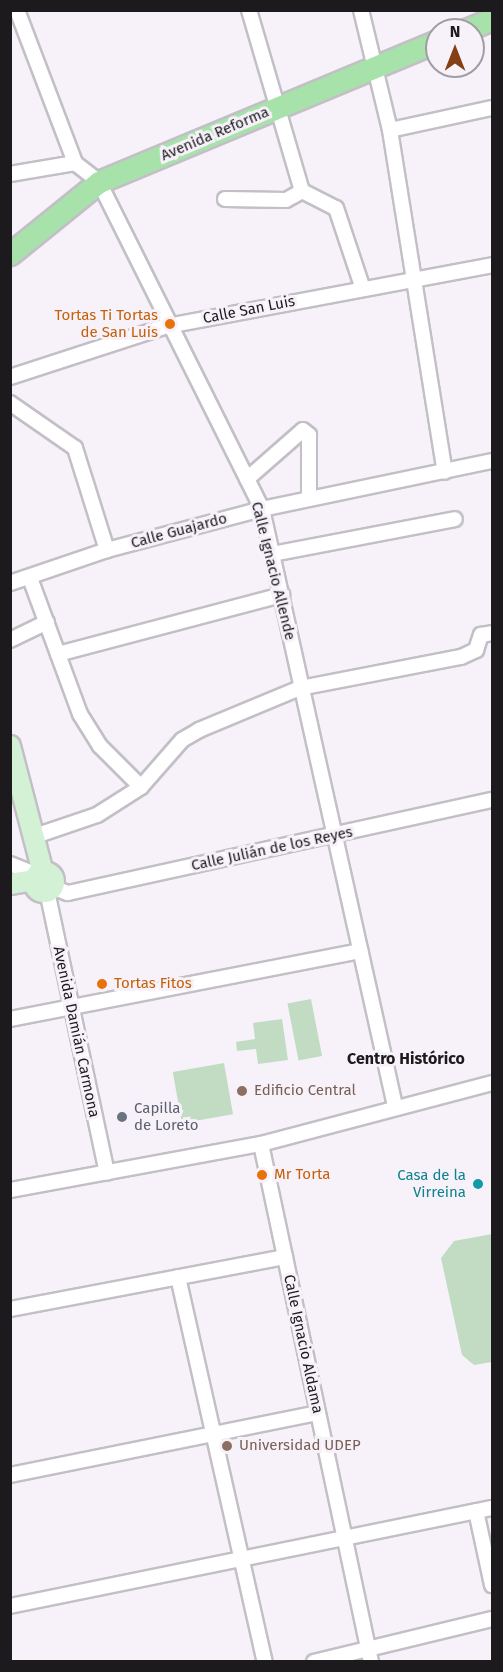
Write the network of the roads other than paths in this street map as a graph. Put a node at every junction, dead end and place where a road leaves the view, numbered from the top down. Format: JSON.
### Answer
{"nodes":[{"id":1,"x":17,"y":10,"type":"edge"},
{"id":2,"x":249,"y":10,"type":"edge"},
{"id":3,"x":361,"y":10,"type":"edge"},
{"id":4,"x":425,"y":46,"type":"edge"},
{"id":5,"x":374,"y":67,"type":"junction"},
{"id":6,"x":276,"y":108,"type":"junction"},
{"id":7,"x":492,"y":108,"type":"edge"},
{"id":8,"x":390,"y":130,"type":"junction"},
{"id":9,"x":75,"y":163,"type":"junction"},
{"id":10,"x":10,"y":174,"type":"edge"},
{"id":11,"x":99,"y":182,"type":"junction"},
{"id":12,"x":302,"y":191,"type":"junction"},
{"id":13,"x":225,"y":199,"type":"dead end"},
{"id":14,"x":10,"y":254,"type":"edge"},
{"id":15,"x":492,"y":265,"type":"edge"},
{"id":16,"x":414,"y":281,"type":"junction"},
{"id":17,"x":363,"y":289,"type":"junction"},
{"id":18,"x":166,"y":326,"type":"junction"},
{"id":19,"x":10,"y":377,"type":"edge"},
{"id":20,"x":10,"y":403,"type":"edge"},
{"id":21,"x":492,"y":461,"type":"edge"},
{"id":22,"x":445,"y":472,"type":"junction"},
{"id":23,"x":247,"y":479,"type":"junction"},
{"id":24,"x":309,"y":499,"type":"junction"},
{"id":25,"x":262,"y":509,"type":"junction"},
{"id":26,"x":455,"y":519,"type":"dead end"},
{"id":27,"x":107,"y":550,"type":"junction"},
{"id":28,"x":272,"y":554,"type":"junction"},
{"id":29,"x":30,"y":578,"type":"junction"},
{"id":30,"x":10,"y":583,"type":"edge"},
{"id":31,"x":282,"y":595,"type":"junction"},
{"id":32,"x":47,"y":622,"type":"junction"},
{"id":33,"x":492,"y":633,"type":"edge"},
{"id":34,"x":10,"y":640,"type":"edge"},
{"id":35,"x":58,"y":654,"type":"junction"},
{"id":36,"x":300,"y":688,"type":"junction"},
{"id":37,"x":10,"y":746,"type":"edge"},
{"id":38,"x":141,"y":787,"type":"junction"},
{"id":39,"x":492,"y":800,"type":"edge"},
{"id":40,"x":34,"y":836,"type":"junction"},
{"id":41,"x":333,"y":836,"type":"junction"},
{"id":42,"x":10,"y":864,"type":"edge"},
{"id":43,"x":42,"y":881,"type":"junction"},
{"id":44,"x":10,"y":884,"type":"edge"},
{"id":45,"x":360,"y":951,"type":"junction"},
{"id":46,"x":69,"y":1004,"type":"junction"},
{"id":47,"x":10,"y":1019,"type":"edge"},
{"id":48,"x":492,"y":1083,"type":"edge"},
{"id":49,"x":395,"y":1106,"type":"junction"},
{"id":50,"x":261,"y":1144,"type":"junction"},
{"id":51,"x":107,"y":1173,"type":"junction"},
{"id":52,"x":10,"y":1190,"type":"edge"},
{"id":53,"x":285,"y":1257,"type":"junction"},
{"id":54,"x":178,"y":1277,"type":"junction"},
{"id":55,"x":10,"y":1309,"type":"edge"},
{"id":56,"x":317,"y":1413,"type":"junction"},
{"id":57,"x":214,"y":1435,"type":"junction"},
{"id":58,"x":10,"y":1475,"type":"edge"},
{"id":59,"x":492,"y":1508,"type":"edge"},
{"id":60,"x":476,"y":1511,"type":"junction"},
{"id":61,"x":343,"y":1539,"type":"junction"},
{"id":62,"x":239,"y":1558,"type":"junction"},
{"id":63,"x":492,"y":1585,"type":"edge"},
{"id":64,"x":10,"y":1606,"type":"edge"},
{"id":65,"x":492,"y":1619,"type":"edge"},
{"id":66,"x":370,"y":1655,"type":"edge"},
{"id":67,"x":265,"y":1662,"type":"edge"},
{"id":68,"x":314,"y":1662,"type":"edge"}],
"edges":[{"from":1,"to":9,"type":"street"},
{"from":2,"to":6,"type":"street"},
{"from":3,"to":5,"type":"street"},
{"from":4,"to":5,"type":"main road","name":"Avenida Reforma"},
{"from":5,"to":6,"type":"main road","name":"Avenida Reforma"},
{"from":5,"to":8,"type":"street"},
{"from":6,"to":11,"type":"main road","name":"Avenida Reforma"},
{"from":6,"to":12,"type":"street"},
{"from":7,"to":8,"type":"street"},
{"from":8,"to":16,"type":"street"},
{"from":9,"to":10,"type":"street"},
{"from":9,"to":11,"type":"street","name":"Calle Ignacio Allende"},
{"from":11,"to":14,"type":"main road","name":"Avenida Reforma"},
{"from":11,"to":18,"type":"street","name":"Calle Ignacio Allende"},
{"from":12,"to":13,"type":"street"},
{"from":12,"to":17,"type":"street"},
{"from":15,"to":16,"type":"street","name":"Calle San Luis"},
{"from":16,"to":17,"type":"street","name":"Calle San Luis"},
{"from":16,"to":22,"type":"street"},
{"from":17,"to":18,"type":"street","name":"Calle San Luis"},
{"from":18,"to":19,"type":"street","name":"Calle San Luis"},
{"from":18,"to":23,"type":"street","name":"Calle Ignacio Allende"},
{"from":20,"to":27,"type":"street"},
{"from":21,"to":22,"type":"street","name":"Calle Guajardo"},
{"from":22,"to":24,"type":"street","name":"Calle Guajardo"},
{"from":23,"to":24,"type":"street"},
{"from":23,"to":25,"type":"street","name":"Calle Ignacio Allende"},
{"from":24,"to":25,"type":"street","name":"Calle Guajardo"},
{"from":25,"to":27,"type":"street","name":"Calle Guajardo"},
{"from":25,"to":28,"type":"street","name":"Calle Ignacio Allende"},
{"from":26,"to":28,"type":"street"},
{"from":27,"to":29,"type":"street","name":"Calle Guajardo"},
{"from":28,"to":31,"type":"street","name":"Calle Ignacio Allende"},
{"from":29,"to":30,"type":"street","name":"Calle Guajardo"},
{"from":29,"to":32,"type":"street"},
{"from":31,"to":35,"type":"street"},
{"from":31,"to":36,"type":"street","name":"Calle Ignacio Allende"},
{"from":32,"to":34,"type":"street"},
{"from":32,"to":35,"type":"street"},
{"from":33,"to":36,"type":"street"},
{"from":35,"to":38,"type":"street"},
{"from":36,"to":38,"type":"street"},
{"from":36,"to":41,"type":"street","name":"Calle Ignacio Allende"},
{"from":37,"to":40,"type":"main road","name":"Avenida Damián Carmona"},
{"from":38,"to":40,"type":"street"},
{"from":39,"to":41,"type":"street","name":"Calle Julián de los Reyes"},
{"from":40,"to":43,"type":"main road","name":"Avenida Damián Carmona"},
{"from":41,"to":43,"type":"street","name":"Calle Julián de los Reyes"},
{"from":41,"to":45,"type":"street","name":"Calle Ignacio Allende"},
{"from":42,"to":43,"type":"street"},
{"from":43,"to":44,"type":"main road","name":"Calle Julián de los Reyes"},
{"from":43,"to":46,"type":"street","name":"Avenida Damián Carmona"},
{"from":45,"to":46,"type":"street"},
{"from":45,"to":49,"type":"street","name":"Calle Ignacio Allende"},
{"from":46,"to":47,"type":"street"},
{"from":46,"to":51,"type":"street","name":"Avenida Damián Carmona"},
{"from":48,"to":49,"type":"street"},
{"from":49,"to":50,"type":"street"},
{"from":50,"to":51,"type":"street"},
{"from":50,"to":53,"type":"street","name":"Calle Ignacio Aldama"},
{"from":51,"to":52,"type":"street"},
{"from":53,"to":54,"type":"street"},
{"from":53,"to":56,"type":"street","name":"Calle Ignacio Aldama"},
{"from":54,"to":55,"type":"street"},
{"from":54,"to":57,"type":"street"},
{"from":56,"to":57,"type":"street"},
{"from":56,"to":61,"type":"street","name":"Calle Ignacio Aldama"},
{"from":57,"to":58,"type":"street"},
{"from":57,"to":62,"type":"street"},
{"from":59,"to":60,"type":"street"},
{"from":60,"to":61,"type":"street"},
{"from":60,"to":63,"type":"street"},
{"from":61,"to":62,"type":"street"},
{"from":61,"to":66,"type":"street","name":"Calle Ignacio Aldama"},
{"from":62,"to":64,"type":"street"},
{"from":62,"to":67,"type":"street"},
{"from":65,"to":66,"type":"street"},
{"from":66,"to":68,"type":"street"}]}
